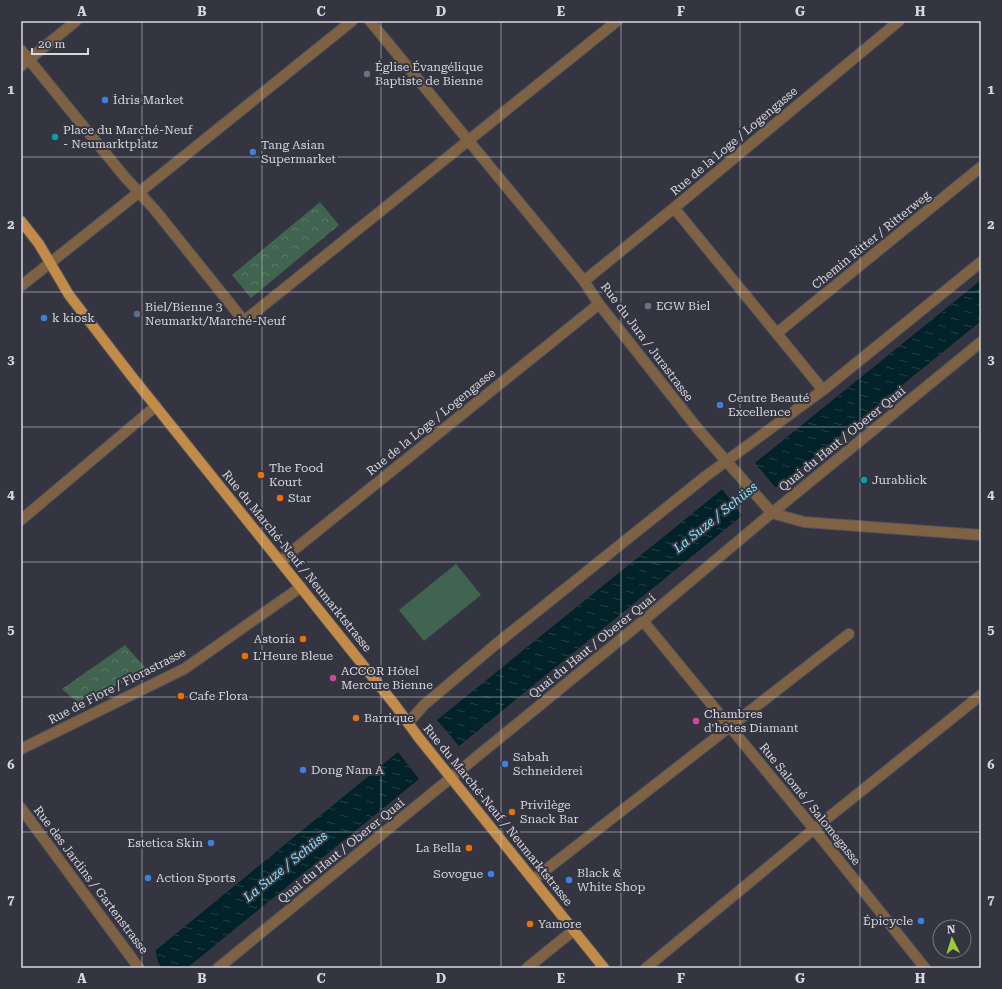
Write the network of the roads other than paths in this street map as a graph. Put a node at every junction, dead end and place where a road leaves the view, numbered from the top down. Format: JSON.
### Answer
{"nodes":[{"id":1,"x":76,"y":21,"type":"edge"},
{"id":2,"x":352,"y":21,"type":"edge"},
{"id":3,"x":370,"y":21,"type":"edge"},
{"id":4,"x":618,"y":21,"type":"edge"},
{"id":5,"x":899,"y":21,"type":"edge"},
{"id":6,"x":21,"y":50,"type":"edge"},
{"id":7,"x":25,"y":63,"type":"edge"},
{"id":8,"x":468,"y":140,"type":"junction"},
{"id":9,"x":981,"y":167,"type":"edge"},
{"id":10,"x":139,"y":192,"type":"junction"},
{"id":11,"x":674,"y":208,"type":"junction"},
{"id":12,"x":21,"y":221,"type":"edge"},
{"id":13,"x":981,"y":262,"type":"edge"},
{"id":14,"x":50,"y":263,"type":"junction"},
{"id":15,"x":584,"y":281,"type":"junction"},
{"id":16,"x":21,"y":286,"type":"edge"},
{"id":17,"x":599,"y":304,"type":"junction"},
{"id":18,"x":777,"y":333,"type":"junction"},
{"id":19,"x":981,"y":342,"type":"edge"},
{"id":20,"x":824,"y":390,"type":"junction"},
{"id":21,"x":156,"y":406,"type":"junction"},
{"id":22,"x":725,"y":462,"type":"junction"},
{"id":23,"x":772,"y":513,"type":"junction"},
{"id":24,"x":21,"y":520,"type":"edge"},
{"id":25,"x":981,"y":535,"type":"edge"},
{"id":26,"x":280,"y":561,"type":"junction"},
{"id":27,"x":301,"y":587,"type":"junction"},
{"id":28,"x":643,"y":621,"type":"junction"},
{"id":29,"x":848,"y":634,"type":"dead end"},
{"id":30,"x":981,"y":695,"type":"edge"},
{"id":31,"x":410,"y":726,"type":"junction"},
{"id":32,"x":730,"y":726,"type":"junction"},
{"id":33,"x":21,"y":749,"type":"edge"},
{"id":34,"x":448,"y":774,"type":"junction"},
{"id":35,"x":21,"y":808,"type":"edge"},
{"id":36,"x":814,"y":829,"type":"junction"},
{"id":37,"x":534,"y":879,"type":"junction"},
{"id":38,"x":574,"y":930,"type":"junction"},
{"id":39,"x":137,"y":965,"type":"edge"},
{"id":40,"x":218,"y":968,"type":"edge"},
{"id":41,"x":527,"y":968,"type":"edge"},
{"id":42,"x":604,"y":968,"type":"edge"},
{"id":43,"x":646,"y":968,"type":"edge"},
{"id":44,"x":925,"y":968,"type":"edge"}],
"edges":[{"from":1,"to":7,"type":"street"},
{"from":2,"to":10,"type":"street"},
{"from":3,"to":8,"type":"street","name":"Rue du Jura / Jurastrasse"},
{"from":4,"to":8,"type":"street"},
{"from":5,"to":11,"type":"street","name":"Rue de la Loge / Logengasse"},
{"from":6,"to":7,"type":"street"},
{"from":7,"to":10,"type":"street"},
{"from":8,"to":10,"type":"street"},
{"from":8,"to":15,"type":"street","name":"Rue du Jura / Jurastrasse"},
{"from":9,"to":18,"type":"street","name":"Chemin Ritter / Ritterweg"},
{"from":10,"to":14,"type":"street"},
{"from":11,"to":15,"type":"street","name":"Rue de la Loge / Logengasse"},
{"from":11,"to":18,"type":"street"},
{"from":12,"to":14,"type":"main road","name":"Rue du Marché-Neuf / Neumarktstrasse"},
{"from":13,"to":20,"type":"street"},
{"from":14,"to":16,"type":"street"},
{"from":14,"to":21,"type":"main road","name":"Rue du Marché-Neuf / Neumarktstrasse"},
{"from":15,"to":17,"type":"street","name":"Rue du Jura / Jurastrasse"},
{"from":17,"to":22,"type":"street","name":"Rue du Jura / Jurastrasse"},
{"from":17,"to":26,"type":"street","name":"Rue de la Loge / Logengasse"},
{"from":18,"to":20,"type":"street"},
{"from":19,"to":23,"type":"street","name":"Quai du Haut / Oberer Quai"},
{"from":20,"to":22,"type":"street"},
{"from":21,"to":24,"type":"street"},
{"from":21,"to":26,"type":"main road","name":"Rue du Marché-Neuf / Neumarktstrasse"},
{"from":22,"to":23,"type":"street","name":"Rue du Jura / Jurastrasse"},
{"from":22,"to":31,"type":"street"},
{"from":23,"to":25,"type":"street","name":"Rue du Jura / Jurastrasse"},
{"from":23,"to":28,"type":"street","name":"Quai du Haut / Oberer Quai"},
{"from":26,"to":27,"type":"main road","name":"Rue du Marché-Neuf / Neumarktstrasse"},
{"from":27,"to":31,"type":"main road","name":"Rue du Marché-Neuf / Neumarktstrasse"},
{"from":27,"to":33,"type":"street","name":"Rue de Flore / Florastrasse"},
{"from":28,"to":32,"type":"street","name":"Rue Salomé / Salomegasse"},
{"from":28,"to":34,"type":"street","name":"Quai du Haut / Oberer Quai"},
{"from":29,"to":32,"type":"street"},
{"from":30,"to":36,"type":"street"},
{"from":31,"to":34,"type":"main road","name":"Rue du Marché-Neuf / Neumarktstrasse"},
{"from":32,"to":36,"type":"street","name":"Rue Salomé / Salomegasse"},
{"from":32,"to":37,"type":"street"},
{"from":34,"to":37,"type":"main road","name":"Rue du Marché-Neuf / Neumarktstrasse"},
{"from":34,"to":40,"type":"street","name":"Quai du Haut / Oberer Quai"},
{"from":35,"to":39,"type":"street","name":"Rue des Jardins / Gartenstrasse"},
{"from":36,"to":43,"type":"street"},
{"from":36,"to":44,"type":"street","name":"Rue Salomé / Salomegasse"},
{"from":37,"to":38,"type":"main road","name":"Rue du Marché-Neuf / Neumarktstrasse"},
{"from":38,"to":41,"type":"street"},
{"from":38,"to":42,"type":"main road","name":"Rue du Marché-Neuf / Neumarktstrasse"}]}
